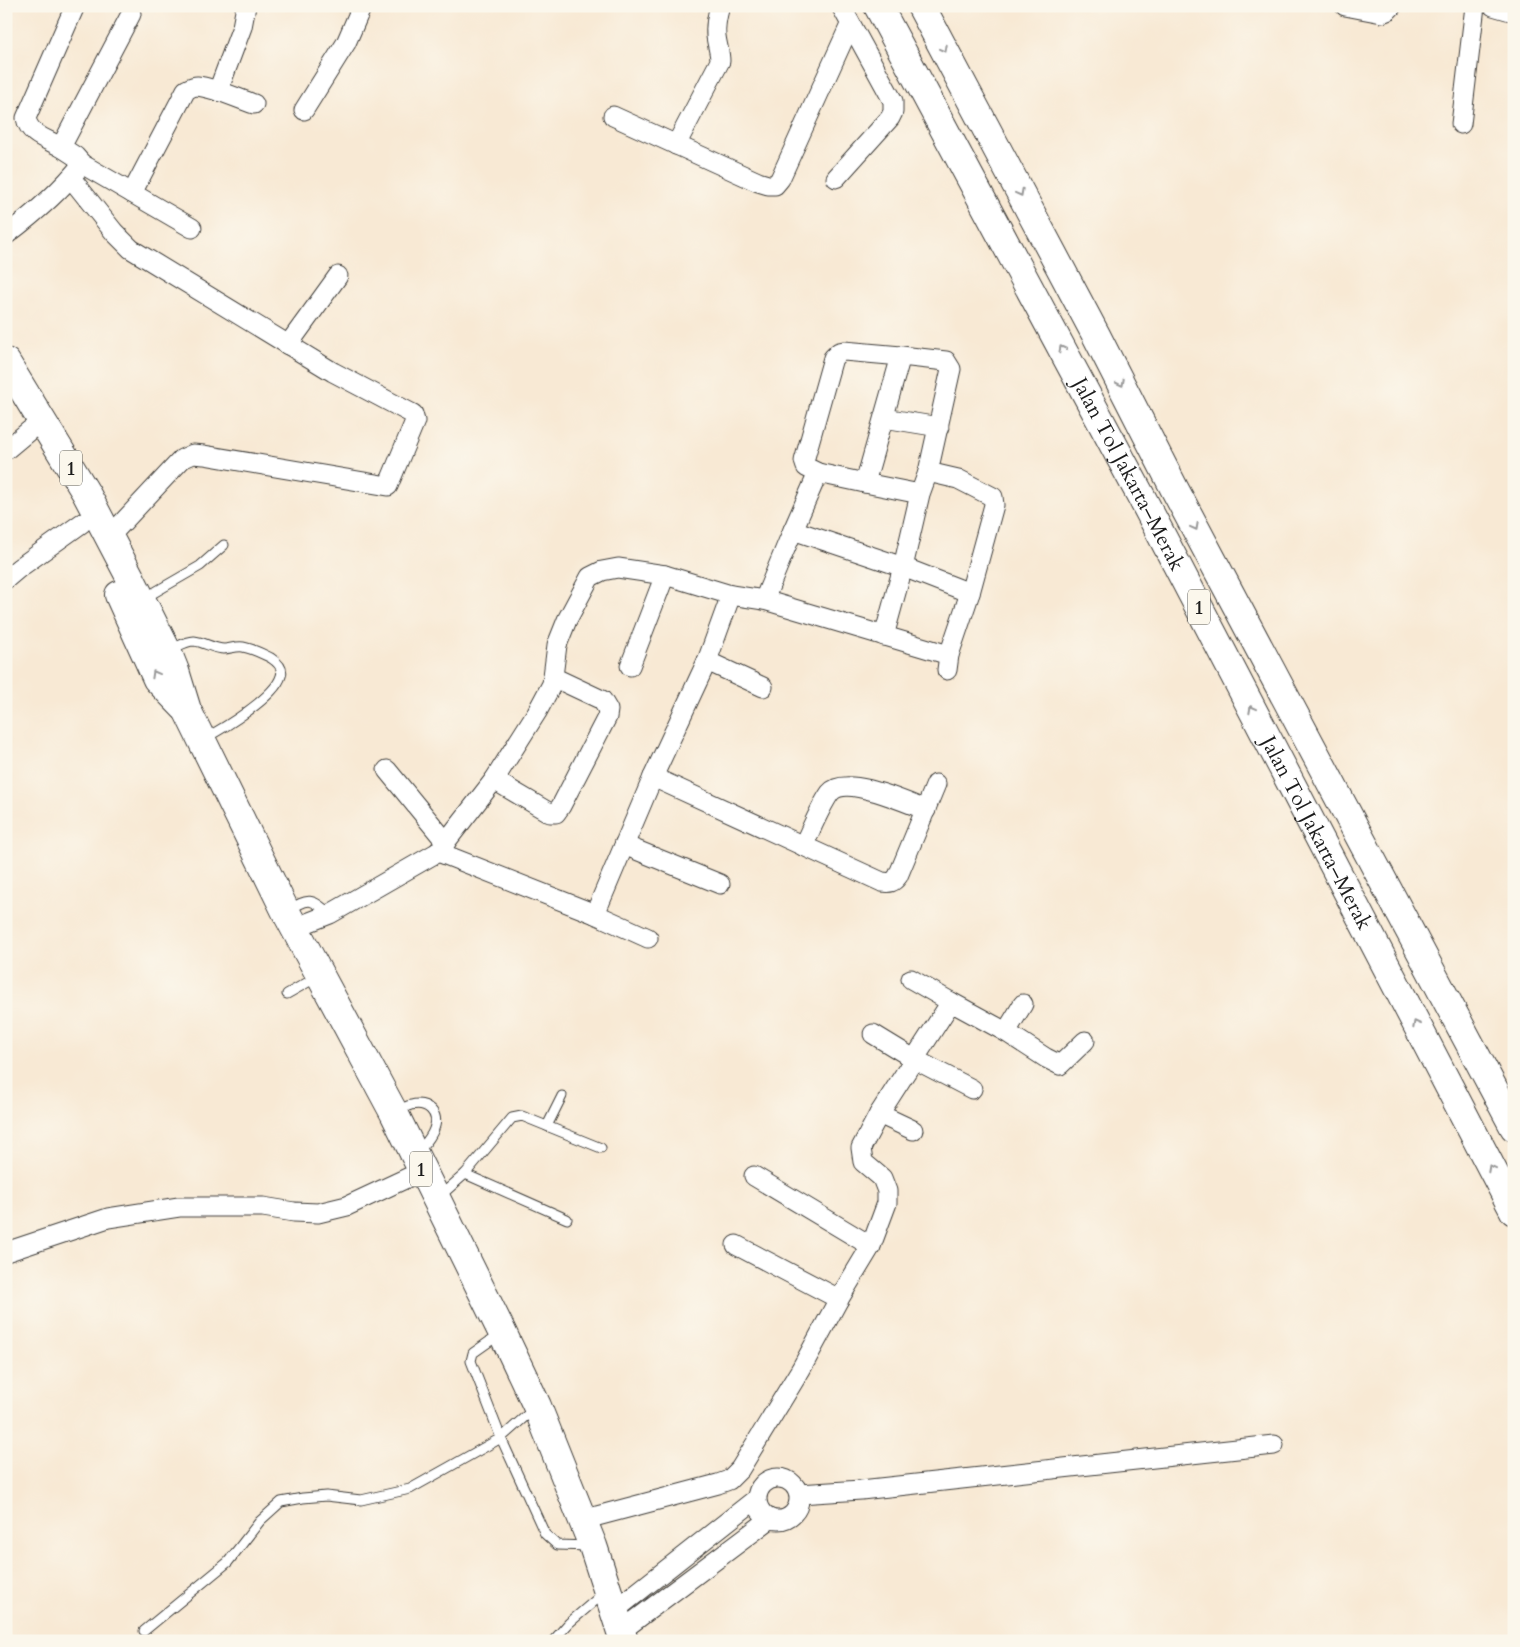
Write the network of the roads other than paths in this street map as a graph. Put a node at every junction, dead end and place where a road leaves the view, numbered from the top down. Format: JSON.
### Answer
{"nodes":[{"id":1,"x":75,"y":6,"type":"edge"},
{"id":2,"x":246,"y":6,"type":"edge"},
{"id":3,"x":362,"y":6,"type":"edge"},
{"id":4,"x":720,"y":6,"type":"edge"},
{"id":5,"x":841,"y":6,"type":"edge"},
{"id":6,"x":878,"y":6,"type":"edge"},
{"id":7,"x":921,"y":6,"type":"edge"},
{"id":8,"x":1344,"y":6,"type":"edge"},
{"id":9,"x":1392,"y":6,"type":"edge"},
{"id":10,"x":1475,"y":6,"type":"edge"},
{"id":11,"x":1494,"y":6,"type":"edge"},
{"id":12,"x":1514,"y":12,"type":"edge"},
{"id":13,"x":131,"y":14,"type":"dead end"},
{"id":14,"x":850,"y":25,"type":"junction"},
{"id":15,"x":218,"y":91,"type":"junction"},
{"id":16,"x":254,"y":104,"type":"dead end"},
{"id":17,"x":304,"y":110,"type":"dead end"},
{"id":18,"x":612,"y":116,"type":"dead end"},
{"id":19,"x":1461,"y":124,"type":"dead end"},
{"id":20,"x":676,"y":145,"type":"junction"},
{"id":21,"x":61,"y":146,"type":"junction"},
{"id":22,"x":76,"y":171,"type":"junction"},
{"id":23,"x":836,"y":178,"type":"dead end"},
{"id":24,"x":132,"y":193,"type":"junction"},
{"id":25,"x":192,"y":228,"type":"dead end"},
{"id":26,"x":6,"y":235,"type":"edge"},
{"id":27,"x":338,"y":276,"type":"dead end"},
{"id":28,"x":288,"y":345,"type":"junction"},
{"id":29,"x":901,"y":356,"type":"junction"},
{"id":30,"x":6,"y":362,"type":"edge"},
{"id":31,"x":6,"y":392,"type":"edge"},
{"id":32,"x":884,"y":418,"type":"junction"},
{"id":33,"x":939,"y":427,"type":"junction"},
{"id":34,"x":30,"y":430,"type":"junction"},
{"id":35,"x":6,"y":450,"type":"edge"},
{"id":36,"x":818,"y":472,"type":"junction"},
{"id":37,"x":928,"y":472,"type":"junction"},
{"id":38,"x":865,"y":483,"type":"junction"},
{"id":39,"x":920,"y":494,"type":"junction"},
{"id":40,"x":82,"y":523,"type":"junction"},
{"id":41,"x":793,"y":530,"type":"junction"},
{"id":42,"x":109,"y":537,"type":"junction"},
{"id":43,"x":224,"y":545,"type":"dead end"},
{"id":44,"x":903,"y":567,"type":"junction"},
{"id":45,"x":665,"y":576,"type":"junction"},
{"id":46,"x":6,"y":579,"type":"edge"},
{"id":47,"x":970,"y":593,"type":"junction"},
{"id":48,"x":731,"y":595,"type":"junction"},
{"id":49,"x":141,"y":600,"type":"junction"},
{"id":50,"x":764,"y":600,"type":"junction"},
{"id":51,"x":884,"y":636,"type":"junction"},
{"id":52,"x":167,"y":651,"type":"junction"},
{"id":53,"x":707,"y":661,"type":"junction"},
{"id":54,"x":630,"y":666,"type":"dead end"},
{"id":55,"x":553,"y":677,"type":"junction"},
{"id":56,"x":763,"y":687,"type":"dead end"},
{"id":57,"x":188,"y":710,"type":"junction"},
{"id":58,"x":202,"y":740,"type":"junction"},
{"id":59,"x":387,"y":770,"type":"dead end"},
{"id":60,"x":653,"y":777,"type":"junction"},
{"id":61,"x":494,"y":780,"type":"junction"},
{"id":62,"x":936,"y":784,"type":"dead end"},
{"id":63,"x":926,"y":810,"type":"junction"},
{"id":64,"x":624,"y":845,"type":"junction"},
{"id":65,"x":803,"y":846,"type":"junction"},
{"id":66,"x":442,"y":847,"type":"junction"},
{"id":67,"x":720,"y":884,"type":"dead end"},
{"id":68,"x":595,"y":914,"type":"junction"},
{"id":69,"x":290,"y":920,"type":"junction"},
{"id":70,"x":648,"y":938,"type":"dead end"},
{"id":71,"x":320,"y":976,"type":"junction"},
{"id":72,"x":911,"y":979,"type":"dead end"},
{"id":73,"x":287,"y":994,"type":"dead end"},
{"id":74,"x":951,"y":1002,"type":"junction"},
{"id":75,"x":1022,"y":1004,"type":"dead end"},
{"id":76,"x":1006,"y":1032,"type":"junction"},
{"id":77,"x":873,"y":1034,"type":"dead end"},
{"id":78,"x":1084,"y":1041,"type":"dead end"},
{"id":79,"x":914,"y":1059,"type":"junction"},
{"id":80,"x":972,"y":1089,"type":"dead end"},
{"id":81,"x":562,"y":1096,"type":"dead end"},
{"id":82,"x":394,"y":1113,"type":"junction"},
{"id":83,"x":879,"y":1114,"type":"junction"},
{"id":84,"x":547,"y":1126,"type":"junction"},
{"id":85,"x":1514,"y":1127,"type":"edge"},
{"id":86,"x":913,"y":1130,"type":"dead end"},
{"id":87,"x":601,"y":1148,"type":"dead end"},
{"id":88,"x":419,"y":1163,"type":"junction"},
{"id":89,"x":465,"y":1174,"type":"junction"},
{"id":90,"x":754,"y":1176,"type":"dead end"},
{"id":91,"x":436,"y":1199,"type":"junction"},
{"id":92,"x":1514,"y":1211,"type":"edge"},
{"id":93,"x":567,"y":1218,"type":"dead end"},
{"id":94,"x":736,"y":1244,"type":"dead end"},
{"id":95,"x":871,"y":1246,"type":"junction"},
{"id":96,"x":6,"y":1252,"type":"edge"},
{"id":97,"x":839,"y":1298,"type":"junction"},
{"id":98,"x":502,"y":1332,"type":"junction"},
{"id":99,"x":537,"y":1406,"type":"junction"},
{"id":100,"x":501,"y":1438,"type":"junction"},
{"id":101,"x":1274,"y":1445,"type":"dead end"},
{"id":102,"x":798,"y":1494,"type":"junction"},
{"id":103,"x":756,"y":1499,"type":"junction"},
{"id":104,"x":770,"y":1519,"type":"junction"},
{"id":105,"x":582,"y":1520,"type":"junction"},
{"id":106,"x":593,"y":1546,"type":"junction"},
{"id":107,"x":617,"y":1618,"type":"edge"},
{"id":108,"x":144,"y":1631,"type":"dead end"},
{"id":109,"x":553,"y":1641,"type":"edge"}],
"edges":[{"from":1,"to":21,"type":"street"},
{"from":2,"to":15,"type":"street"},
{"from":3,"to":17,"type":"street"},
{"from":4,"to":20,"type":"street"},
{"from":5,"to":14,"type":"street"},
{"from":92,"to":6,"type":"highway","name":"Jalan Tol Jakarta–Merak","number":"1","one_way":true},
{"from":7,"to":85,"type":"highway","name":"Jalan Tol Jakarta–Merak","number":"1","one_way":true},
{"from":8,"to":9,"type":"street"},
{"from":10,"to":19,"type":"street"},
{"from":11,"to":12,"type":"street"},
{"from":13,"to":21,"type":"street"},
{"from":14,"to":20,"type":"street"},
{"from":14,"to":23,"type":"street"},
{"from":15,"to":16,"type":"street"},
{"from":15,"to":24,"type":"street"},
{"from":18,"to":20,"type":"street"},
{"from":21,"to":22,"type":"street"},
{"from":22,"to":24,"type":"street"},
{"from":22,"to":26,"type":"street"},
{"from":22,"to":28,"type":"street"},
{"from":24,"to":25,"type":"street"},
{"from":27,"to":28,"type":"street"},
{"from":28,"to":42,"type":"street"},
{"from":29,"to":32,"type":"street"},
{"from":29,"to":33,"type":"street"},
{"from":29,"to":36,"type":"street"},
{"from":30,"to":42,"type":"highway","number":"1"},
{"from":31,"to":34,"type":"highway","number":"1"},
{"from":32,"to":33,"type":"street"},
{"from":32,"to":38,"type":"street"},
{"from":33,"to":37,"type":"street"},
{"from":34,"to":35,"type":"street"},
{"from":34,"to":40,"type":"highway","number":"1"},
{"from":36,"to":38,"type":"street"},
{"from":36,"to":41,"type":"street"},
{"from":37,"to":39,"type":"street"},
{"from":37,"to":47,"type":"street"},
{"from":38,"to":39,"type":"street"},
{"from":39,"to":44,"type":"street"},
{"from":40,"to":46,"type":"street"},
{"from":57,"to":40,"type":"highway","number":"1","one_way":true},
{"from":41,"to":44,"type":"street"},
{"from":41,"to":50,"type":"street"},
{"from":42,"to":49,"type":"highway","number":"1"},
{"from":43,"to":49,"type":"lane"},
{"from":44,"to":47,"type":"street"},
{"from":44,"to":51,"type":"street"},
{"from":45,"to":48,"type":"street"},
{"from":45,"to":54,"type":"street"},
{"from":45,"to":55,"type":"street"},
{"from":47,"to":51,"type":"street"},
{"from":48,"to":50,"type":"street"},
{"from":48,"to":53,"type":"street"},
{"from":49,"to":52,"type":"highway","number":"1"},
{"from":50,"to":51,"type":"street"},
{"from":52,"to":57,"type":"highway","number":"1"},
{"from":52,"to":58,"type":"lane"},
{"from":53,"to":56,"type":"street"},
{"from":53,"to":60,"type":"street"},
{"from":55,"to":61,"type":"street"},
{"from":55,"to":61,"type":"street"},
{"from":57,"to":58,"type":"highway","number":"1"},
{"from":58,"to":69,"type":"highway","number":"1"},
{"from":59,"to":66,"type":"street"},
{"from":60,"to":64,"type":"street"},
{"from":60,"to":65,"type":"street"},
{"from":61,"to":66,"type":"street"},
{"from":62,"to":63,"type":"street"},
{"from":63,"to":65,"type":"street"},
{"from":63,"to":65,"type":"street"},
{"from":64,"to":67,"type":"street"},
{"from":64,"to":68,"type":"street"},
{"from":66,"to":68,"type":"street"},
{"from":66,"to":69,"type":"street"},
{"from":68,"to":70,"type":"street"},
{"from":69,"to":71,"type":"highway","number":"1"},
{"from":71,"to":73,"type":"lane"},
{"from":71,"to":82,"type":"highway","number":"1"},
{"from":72,"to":74,"type":"street"},
{"from":74,"to":76,"type":"street"},
{"from":74,"to":79,"type":"street"},
{"from":75,"to":76,"type":"street"},
{"from":76,"to":78,"type":"street"},
{"from":77,"to":79,"type":"street"},
{"from":79,"to":80,"type":"street"},
{"from":79,"to":83,"type":"street"},
{"from":81,"to":84,"type":"lane"},
{"from":82,"to":88,"type":"highway","number":"1"},
{"from":82,"to":88,"type":"lane"},
{"from":83,"to":86,"type":"street"},
{"from":83,"to":95,"type":"street"},
{"from":84,"to":87,"type":"lane"},
{"from":84,"to":89,"type":"lane"},
{"from":88,"to":91,"type":"highway","number":"1"},
{"from":88,"to":96,"type":"street"},
{"from":89,"to":91,"type":"lane"},
{"from":89,"to":93,"type":"lane"},
{"from":90,"to":95,"type":"street"},
{"from":91,"to":98,"type":"highway","number":"1"},
{"from":94,"to":97,"type":"street"},
{"from":95,"to":97,"type":"street"},
{"from":97,"to":105,"type":"street"},
{"from":98,"to":99,"type":"highway","number":"1"},
{"from":98,"to":100,"type":"lane"},
{"from":99,"to":100,"type":"lane"},
{"from":99,"to":105,"type":"highway","number":"1"},
{"from":100,"to":106,"type":"lane"},
{"from":100,"to":108,"type":"lane"},
{"from":101,"to":102,"type":"street"},
{"from":102,"to":103,"type":"street"},
{"from":102,"to":104,"type":"street"},
{"from":103,"to":104,"type":"street"},
{"from":103,"to":107,"type":"street"},
{"from":104,"to":107,"type":"street"},
{"from":105,"to":106,"type":"highway","number":"1"},
{"from":106,"to":107,"type":"highway","number":"1"},
{"from":107,"to":109,"type":"lane"}]}
